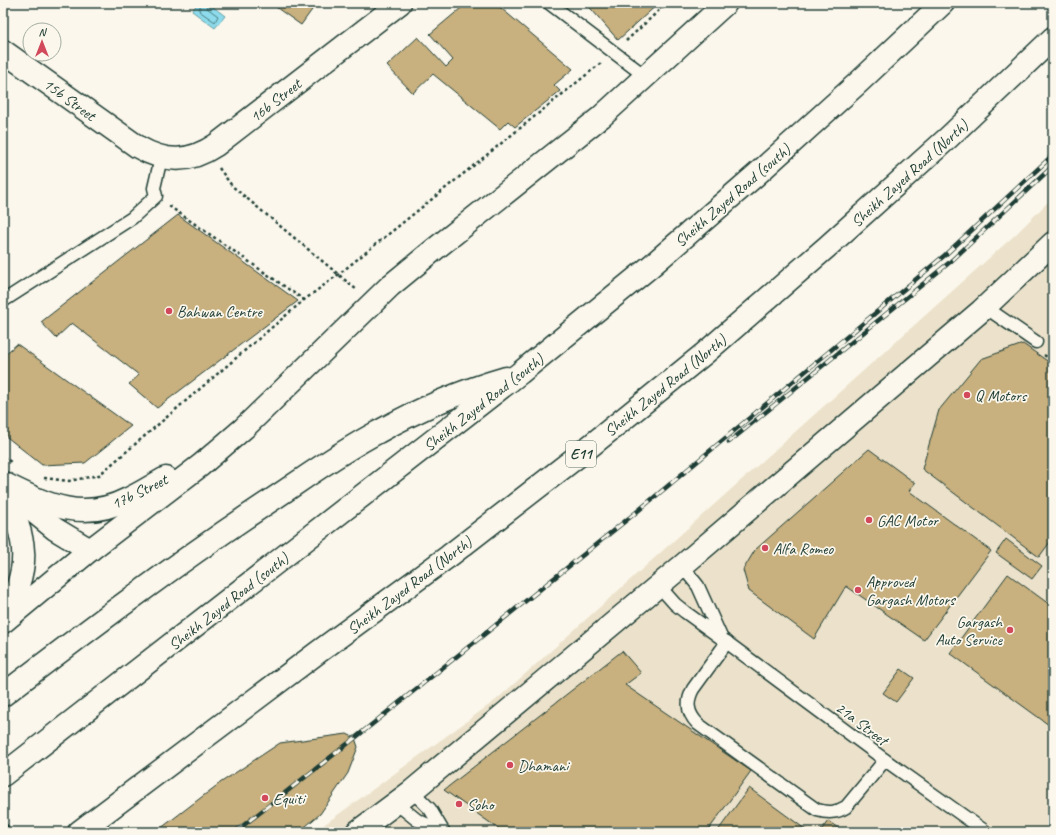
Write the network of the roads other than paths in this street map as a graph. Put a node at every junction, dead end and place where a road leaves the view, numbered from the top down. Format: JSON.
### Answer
{"nodes":[{"id":1,"x":400,"y":3,"type":"edge"},
{"id":2,"x":549,"y":3,"type":"edge"},
{"id":3,"x":726,"y":3,"type":"edge"},
{"id":4,"x":943,"y":3,"type":"edge"},
{"id":5,"x":1053,"y":38,"type":"edge"},
{"id":6,"x":3,"y":52,"type":"edge"},
{"id":7,"x":645,"y":76,"type":"junction"},
{"id":8,"x":138,"y":147,"type":"joint"},
{"id":9,"x":161,"y":158,"type":"junction"},
{"id":10,"x":1053,"y":244,"type":"edge"},
{"id":11,"x":3,"y":301,"type":"edge"},
{"id":12,"x":985,"y":307,"type":"junction"},
{"id":13,"x":1036,"y":342,"type":"dead end"},
{"id":14,"x":520,"y":373,"type":"junction"},
{"id":15,"x":224,"y":445,"type":"junction"},
{"id":16,"x":3,"y":483,"type":"edge"},
{"id":17,"x":3,"y":486,"type":"edge"},
{"id":18,"x":3,"y":494,"type":"edge"},
{"id":19,"x":90,"y":550,"type":"junction"},
{"id":20,"x":682,"y":566,"type":"junction"},
{"id":21,"x":658,"y":586,"type":"junction"},
{"id":22,"x":3,"y":615,"type":"edge"},
{"id":23,"x":3,"y":622,"type":"edge"},
{"id":24,"x":724,"y":640,"type":"junction"},
{"id":25,"x":3,"y":695,"type":"edge"},
{"id":26,"x":885,"y":760,"type":"junction"},
{"id":27,"x":3,"y":775,"type":"edge"},
{"id":28,"x":404,"y":797,"type":"junction"},
{"id":29,"x":79,"y":832,"type":"edge"},
{"id":30,"x":357,"y":832,"type":"edge"},
{"id":31,"x":443,"y":832,"type":"edge"},
{"id":32,"x":986,"y":832,"type":"edge"}],
"edges":[{"from":1,"to":9,"type":"main road","name":"16b Street"},
{"from":2,"to":7,"type":"lane"},
{"from":3,"to":7,"type":"main road"},
{"from":4,"to":14,"type":"main road","name":"Sheikh Zayed Road (south)"},
{"from":5,"to":29,"type":"main road","name":"Sheikh Zayed Road (North)","number":"E11"},
{"from":6,"to":8,"type":"main road","name":"15b Street"},
{"from":7,"to":15,"type":"main road"},
{"from":8,"to":9,"type":"main road","name":"16b Street"},
{"from":9,"to":11,"type":"lane"},
{"from":10,"to":12,"type":"main road"},
{"from":12,"to":13,"type":"lane"},
{"from":12,"to":20,"type":"main road"},
{"from":14,"to":25,"type":"main road"},
{"from":14,"to":27,"type":"main road","name":"Sheikh Zayed Road (south)"},
{"from":15,"to":16,"type":"main road","name":"17b Street"},
{"from":15,"to":19,"type":"main road"},
{"from":17,"to":19,"type":"main road"},
{"from":18,"to":22,"type":"main road"},
{"from":19,"to":23,"type":"main road"},
{"from":20,"to":21,"type":"main road"},
{"from":20,"to":24,"type":"lane","name":"21a Street"},
{"from":21,"to":24,"type":"lane","name":"21a Street"},
{"from":21,"to":28,"type":"main road"},
{"from":24,"to":26,"type":"lane","name":"21a Street"},
{"from":24,"to":26,"type":"lane"},
{"from":26,"to":32,"type":"lane","name":"21a Street"},
{"from":28,"to":30,"type":"main road"},
{"from":28,"to":31,"type":"lane"},
{"from":28,"to":31,"type":"lane"}]}
